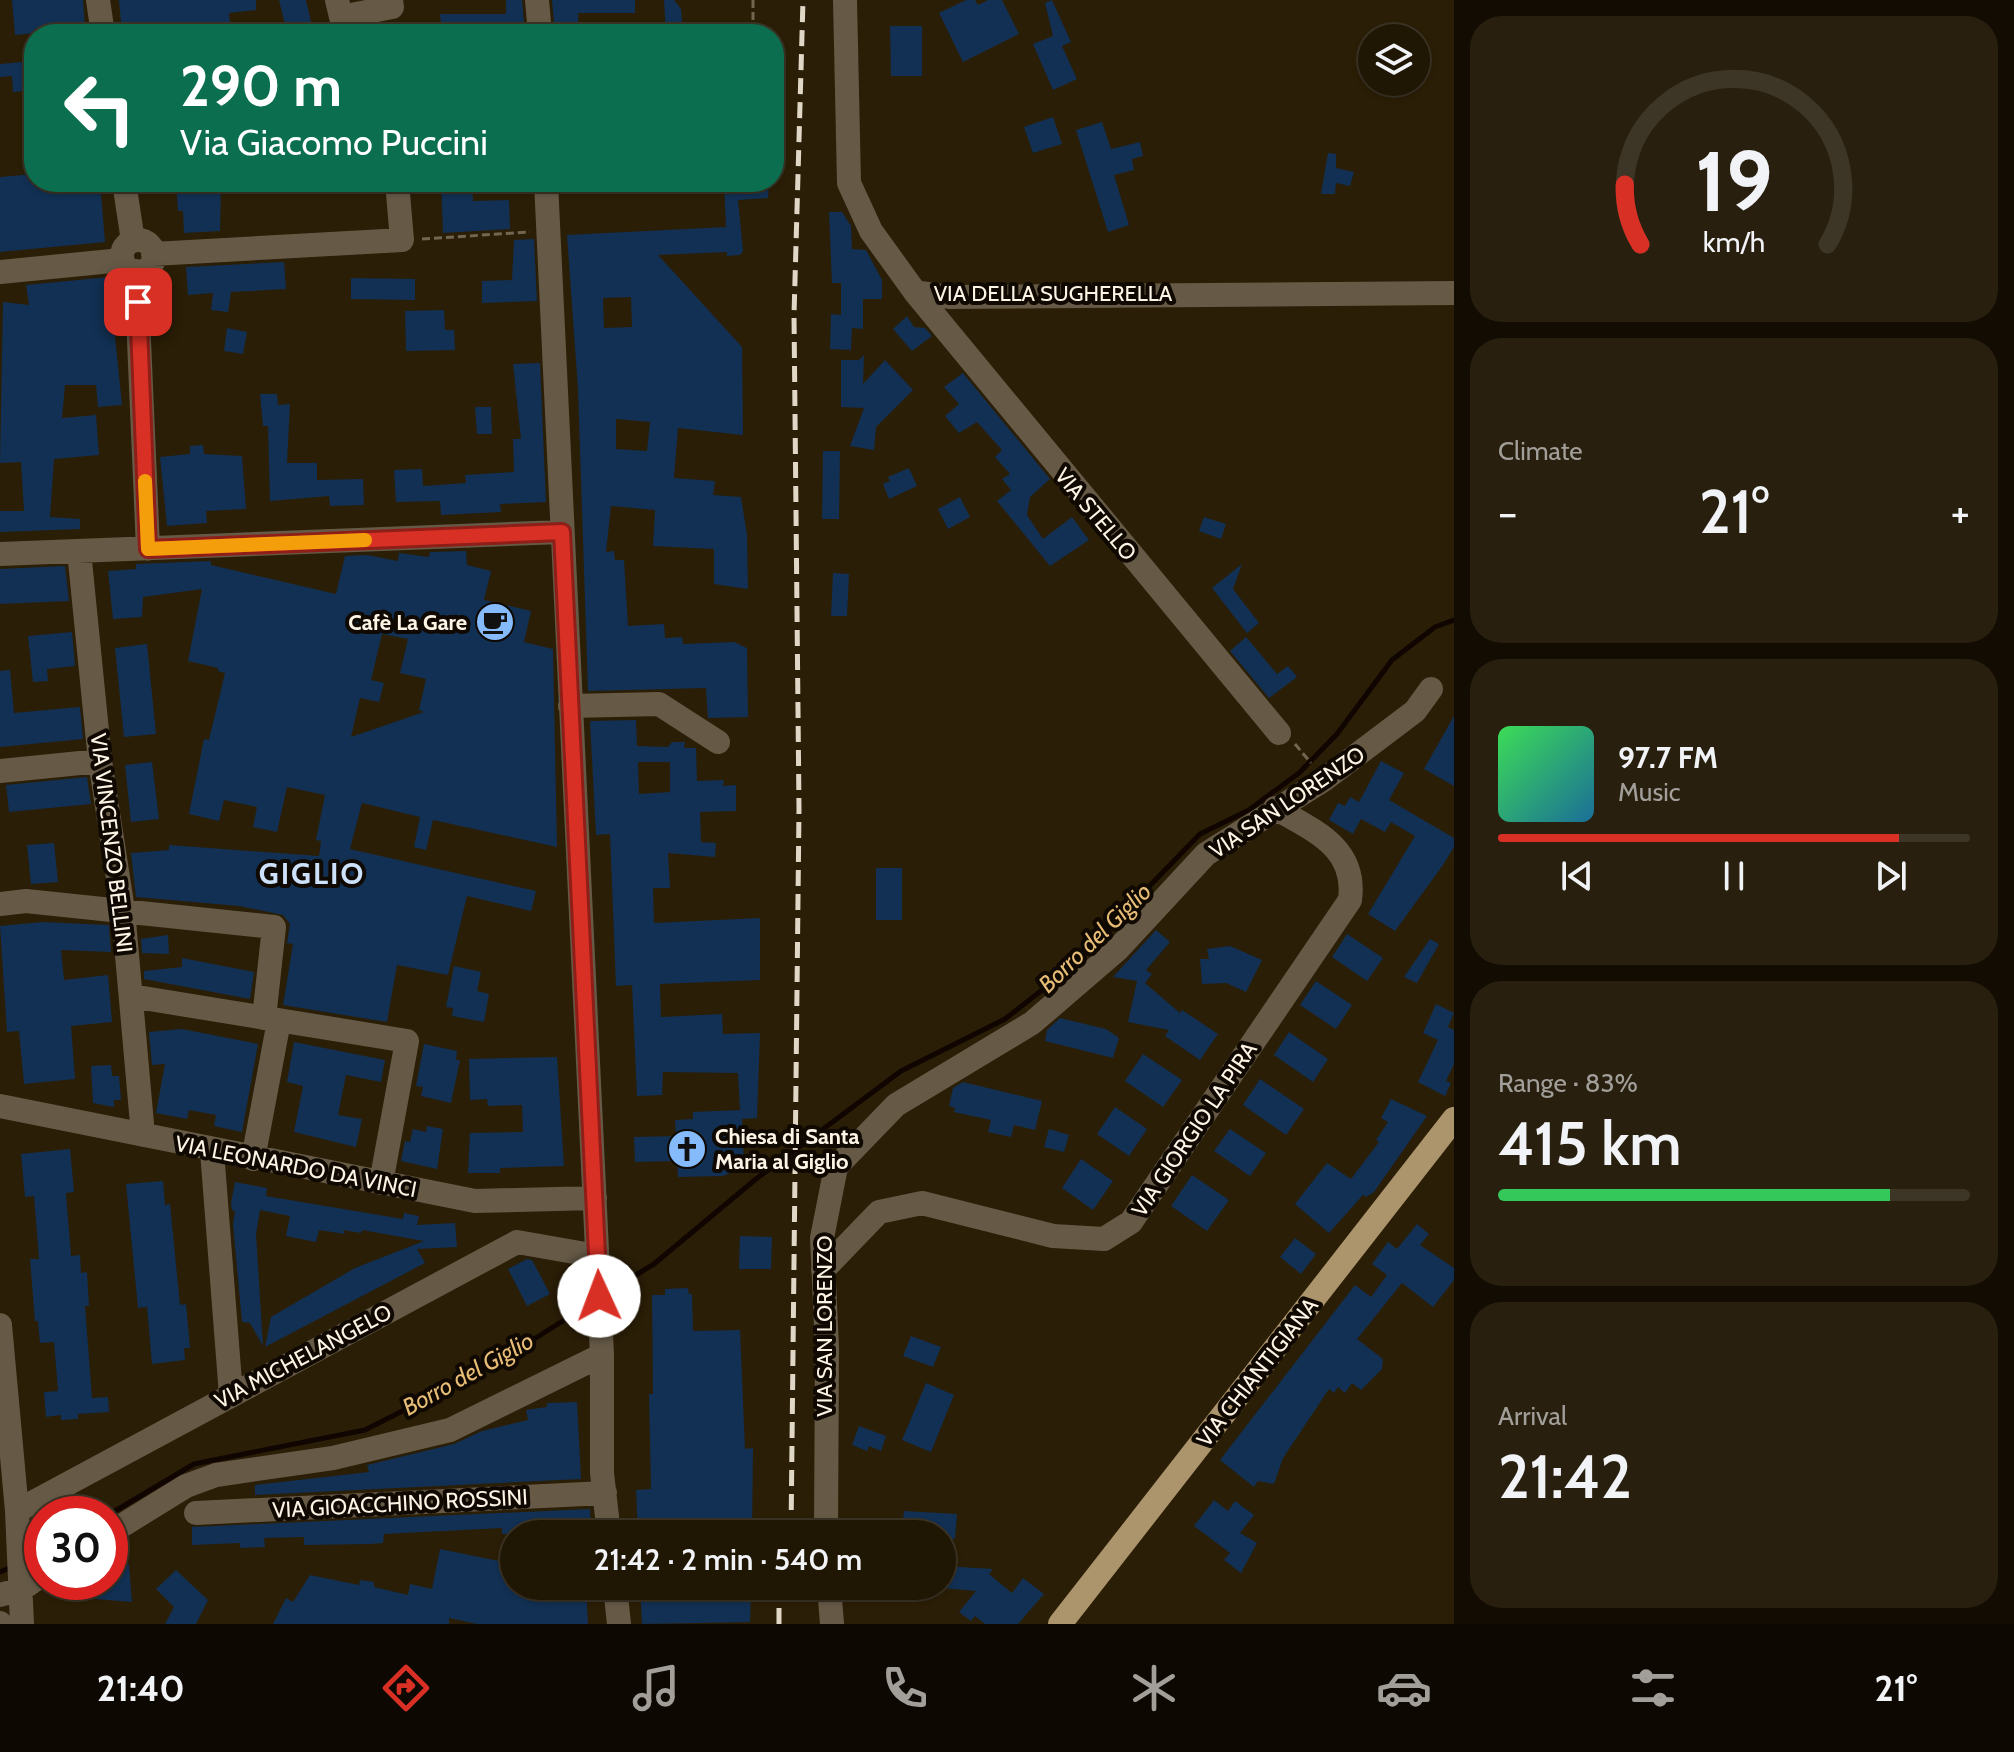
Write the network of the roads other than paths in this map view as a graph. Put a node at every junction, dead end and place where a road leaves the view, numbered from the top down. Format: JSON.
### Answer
{"nodes":[{"id":1,"x":98,"y":0,"type":"edge"},
{"id":2,"x":337,"y":0,"type":"edge"},
{"id":3,"x":391,"y":0,"type":"edge"},
{"id":4,"x":537,"y":0,"type":"edge"},
{"id":5,"x":845,"y":0,"type":"edge"},
{"id":6,"x":102,"y":24,"type":"edge"},
{"id":7,"x":539,"y":24,"type":"edge"},
{"id":8,"x":126,"y":192,"type":"edge"},
{"id":9,"x":398,"y":192,"type":"edge"},
{"id":10,"x":546,"y":192,"type":"edge"},
{"id":11,"x":136,"y":256,"type":"junction"},
{"id":12,"x":0,"y":272,"type":"edge"},
{"id":13,"x":915,"y":292,"type":"junction"},
{"id":14,"x":1454,"y":293,"type":"edge"},
{"id":15,"x":562,"y":532,"type":"junction"},
{"id":16,"x":148,"y":549,"type":"junction"},
{"id":17,"x":79,"y":551,"type":"junction"},
{"id":18,"x":0,"y":554,"type":"edge"},
{"id":19,"x":1431,"y":689,"type":"dead end"},
{"id":20,"x":570,"y":706,"type":"junction"},
{"id":21,"x":1279,"y":733,"type":"road end"},
{"id":22,"x":718,"y":742,"type":"dead end"},
{"id":23,"x":100,"y":761,"type":"junction"},
{"id":24,"x":0,"y":771,"type":"edge"},
{"id":25,"x":1275,"y":808,"type":"junction"},
{"id":26,"x":0,"y":904,"type":"edge"},
{"id":27,"x":123,"y":910,"type":"junction"},
{"id":28,"x":131,"y":996,"type":"junction"},
{"id":29,"x":271,"y":1019,"type":"junction"},
{"id":30,"x":0,"y":1106,"type":"edge"},
{"id":31,"x":1454,"y":1119,"type":"edge"},
{"id":32,"x":143,"y":1135,"type":"junction"},
{"id":33,"x":212,"y":1151,"type":"junction"},
{"id":34,"x":253,"y":1159,"type":"junction"},
{"id":35,"x":381,"y":1183,"type":"junction"},
{"id":36,"x":595,"y":1198,"type":"junction"},
{"id":37,"x":597,"y":1261,"type":"junction"},
{"id":38,"x":823,"y":1270,"type":"junction"},
{"id":39,"x":0,"y":1325,"type":"edge"},
{"id":40,"x":602,"y":1355,"type":"junction"},
{"id":41,"x":231,"y":1395,"type":"junction"},
{"id":42,"x":605,"y":1493,"type":"junction"},
{"id":43,"x":11,"y":1498,"type":"edge"},
{"id":44,"x":196,"y":1513,"type":"dead end"},
{"id":45,"x":608,"y":1520,"type":"edge"},
{"id":46,"x":826,"y":1520,"type":"edge"},
{"id":47,"x":128,"y":1522,"type":"edge"},
{"id":48,"x":9,"y":1546,"type":"edge"},
{"id":49,"x":21,"y":1586,"type":"edge"},
{"id":50,"x":616,"y":1600,"type":"edge"},
{"id":51,"x":830,"y":1600,"type":"edge"},
{"id":52,"x":15,"y":1623,"type":"edge"},
{"id":53,"x":619,"y":1624,"type":"edge"},
{"id":54,"x":832,"y":1624,"type":"edge"},
{"id":55,"x":1060,"y":1624,"type":"edge"}],
"edges":[{"from":1,"to":6,"type":"street"},
{"from":2,"to":3,"type":"street"},
{"from":4,"to":7,"type":"street"},
{"from":5,"to":13,"type":"street","name":"VIA DELLA SUGHERELLA"},
{"from":8,"to":11,"type":"street"},
{"from":9,"to":11,"type":"street"},
{"from":10,"to":15,"type":"street"},
{"from":11,"to":12,"type":"street"},
{"from":11,"to":16,"type":"street"},
{"from":13,"to":14,"type":"street","name":"VIA DELLA SUGHERELLA"},
{"from":13,"to":21,"type":"street","name":"VIA STELLO"},
{"from":15,"to":16,"type":"street"},
{"from":15,"to":20,"type":"street"},
{"from":16,"to":17,"type":"street"},
{"from":17,"to":18,"type":"street"},
{"from":17,"to":23,"type":"street","name":"VIA VINCENZO BELLINI"},
{"from":19,"to":25,"type":"street","name":"VIA SAN LORENZO"},
{"from":20,"to":22,"type":"street"},
{"from":20,"to":36,"type":"street"},
{"from":23,"to":24,"type":"street"},
{"from":23,"to":27,"type":"street","name":"VIA VINCENZO BELLINI"},
{"from":25,"to":38,"type":"street","name":"VIA SAN LORENZO"},
{"from":25,"to":38,"type":"street","name":"VIA GIORGIO LA PIRA"},
{"from":26,"to":27,"type":"street"},
{"from":27,"to":28,"type":"street","name":"VIA VINCENZO BELLINI"},
{"from":27,"to":29,"type":"street"},
{"from":28,"to":29,"type":"street"},
{"from":28,"to":32,"type":"street","name":"VIA VINCENZO BELLINI"},
{"from":29,"to":34,"type":"street"},
{"from":29,"to":35,"type":"street"},
{"from":30,"to":32,"type":"street","name":"VIA LEONARDO DA VINCI"},
{"from":31,"to":55,"type":"main road","name":"VIA CHIANTIGIANA"},
{"from":32,"to":33,"type":"street","name":"VIA LEONARDO DA VINCI"},
{"from":33,"to":34,"type":"street","name":"VIA LEONARDO DA VINCI"},
{"from":33,"to":41,"type":"street"},
{"from":34,"to":35,"type":"street","name":"VIA LEONARDO DA VINCI"},
{"from":35,"to":36,"type":"street","name":"VIA LEONARDO DA VINCI"},
{"from":36,"to":37,"type":"street"},
{"from":37,"to":40,"type":"street"},
{"from":37,"to":41,"type":"street","name":"VIA MICHELANGELO"},
{"from":38,"to":46,"type":"street","name":"VIA SAN LORENZO"},
{"from":39,"to":43,"type":"street"},
{"from":40,"to":42,"type":"street"},
{"from":40,"to":47,"type":"street"},
{"from":41,"to":43,"type":"street","name":"VIA MICHELANGELO"},
{"from":42,"to":44,"type":"street","name":"VIA GIOACCHINO ROSSINI"},
{"from":42,"to":45,"type":"street"},
{"from":43,"to":48,"type":"street"},
{"from":48,"to":49,"type":"street"},
{"from":49,"to":52,"type":"street"},
{"from":50,"to":53,"type":"street"},
{"from":51,"to":54,"type":"street"}]}
